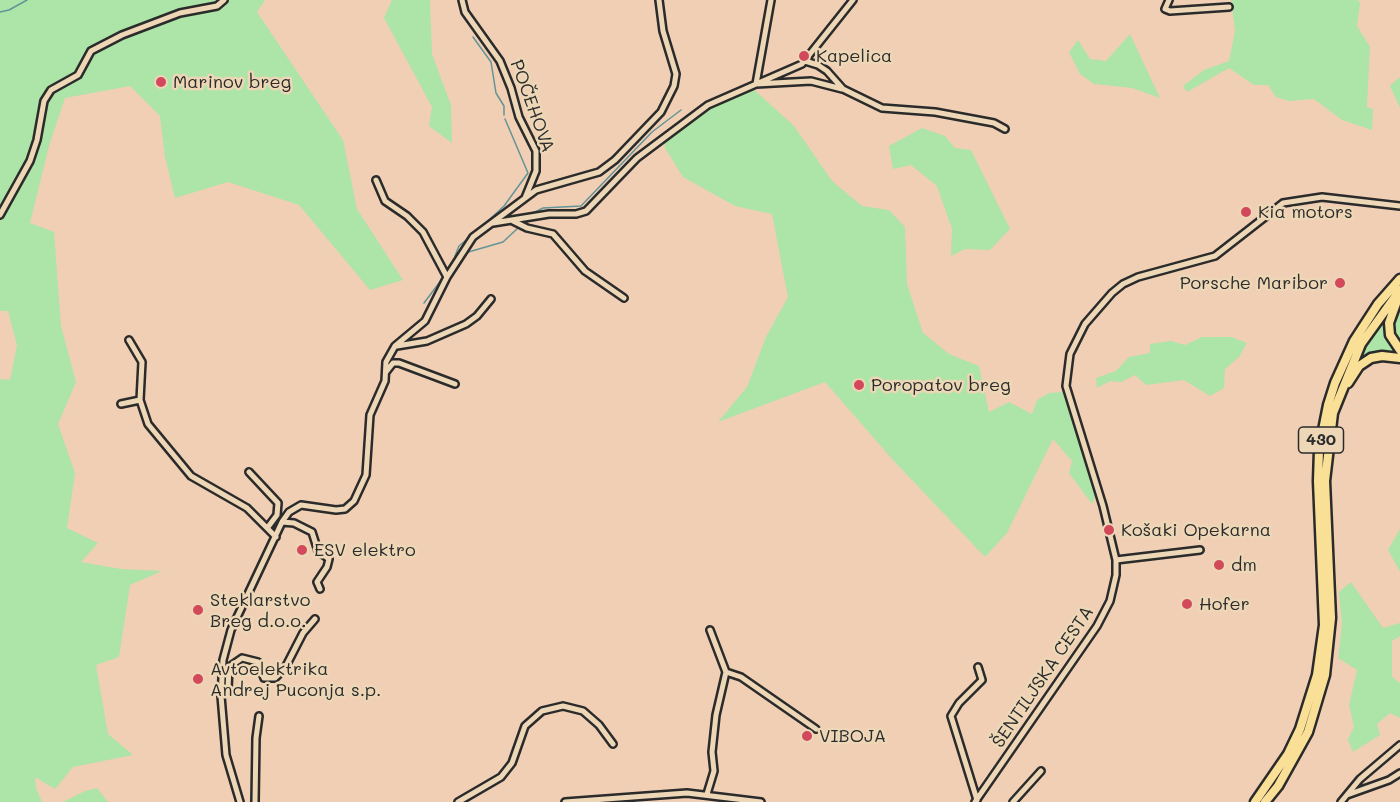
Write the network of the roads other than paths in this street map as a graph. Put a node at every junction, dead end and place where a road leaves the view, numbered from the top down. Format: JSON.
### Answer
{"nodes":[{"id":1,"x":225,"y":0,"type":"edge"},
{"id":2,"x":462,"y":0,"type":"edge"},
{"id":3,"x":659,"y":0,"type":"edge"},
{"id":4,"x":771,"y":0,"type":"edge"},
{"id":5,"x":853,"y":0,"type":"edge"},
{"id":6,"x":1169,"y":0,"type":"edge"},
{"id":7,"x":1229,"y":7,"type":"dead end"},
{"id":8,"x":805,"y":62,"type":"junction"},
{"id":9,"x":756,"y":84,"type":"junction"},
{"id":10,"x":843,"y":89,"type":"junction"},
{"id":11,"x":1005,"y":129,"type":"dead end"},
{"id":12,"x":376,"y":180,"type":"dead end"},
{"id":13,"x":525,"y":200,"type":"junction"},
{"id":14,"x":1400,"y":206,"type":"edge"},
{"id":15,"x":0,"y":215,"type":"edge"},
{"id":16,"x":513,"y":221,"type":"junction"},
{"id":17,"x":492,"y":223,"type":"junction"},
{"id":18,"x":447,"y":277,"type":"junction"},
{"id":19,"x":1400,"y":279,"type":"edge"},
{"id":20,"x":1400,"y":290,"type":"edge"},
{"id":21,"x":1400,"y":296,"type":"edge"},
{"id":22,"x":624,"y":298,"type":"dead end"},
{"id":23,"x":491,"y":299,"type":"dead end"},
{"id":24,"x":129,"y":340,"type":"dead end"},
{"id":25,"x":395,"y":346,"type":"junction"},
{"id":26,"x":1400,"y":350,"type":"edge"},
{"id":27,"x":1400,"y":358,"type":"edge"},
{"id":28,"x":386,"y":372,"type":"junction"},
{"id":29,"x":455,"y":384,"type":"dead end"},
{"id":30,"x":140,"y":400,"type":"junction"},
{"id":31,"x":122,"y":404,"type":"dead end"},
{"id":32,"x":1333,"y":413,"type":"junction"},
{"id":33,"x":249,"y":472,"type":"dead end"},
{"id":34,"x":282,"y":522,"type":"junction"},
{"id":35,"x":271,"y":531,"type":"junction"},
{"id":36,"x":1200,"y":550,"type":"dead end"},
{"id":37,"x":1116,"y":560,"type":"junction"},
{"id":38,"x":320,"y":589,"type":"dead end"},
{"id":39,"x":315,"y":619,"type":"dead end"},
{"id":40,"x":710,"y":630,"type":"dead end"},
{"id":41,"x":978,"y":667,"type":"dead end"},
{"id":42,"x":726,"y":672,"type":"junction"},
{"id":43,"x":221,"y":696,"type":"junction"},
{"id":44,"x":259,"y":716,"type":"dead end"},
{"id":45,"x":816,"y":729,"type":"dead end"},
{"id":46,"x":613,"y":744,"type":"dead end"},
{"id":47,"x":1400,"y":745,"type":"edge"},
{"id":48,"x":1041,"y":771,"type":"dead end"},
{"id":49,"x":1400,"y":773,"type":"edge"},
{"id":50,"x":707,"y":794,"type":"junction"},
{"id":51,"x":1346,"y":796,"type":"junction"},
{"id":52,"x":976,"y":801,"type":"edge"},
{"id":53,"x":240,"y":802,"type":"edge"},
{"id":54,"x":255,"y":802,"type":"edge"},
{"id":55,"x":458,"y":802,"type":"edge"},
{"id":56,"x":565,"y":802,"type":"edge"},
{"id":57,"x":761,"y":802,"type":"edge"},
{"id":58,"x":1013,"y":802,"type":"edge"},
{"id":59,"x":1255,"y":802,"type":"edge"},
{"id":60,"x":1265,"y":802,"type":"edge"},
{"id":61,"x":1341,"y":802,"type":"edge"}],
"edges":[{"from":1,"to":15,"type":"street"},
{"from":2,"to":13,"type":"street","name":"POČEHOVA"},
{"from":3,"to":13,"type":"street"},
{"from":4,"to":9,"type":"street"},
{"from":5,"to":8,"type":"street"},
{"from":6,"to":7,"type":"street"},
{"from":8,"to":9,"type":"street"},
{"from":8,"to":10,"type":"street"},
{"from":9,"to":10,"type":"street"},
{"from":9,"to":16,"type":"street"},
{"from":10,"to":11,"type":"street"},
{"from":12,"to":18,"type":"street"},
{"from":13,"to":17,"type":"street"},
{"from":14,"to":37,"type":"street","name":"ŠENTILJSKA CESTA"},
{"from":16,"to":17,"type":"street"},
{"from":16,"to":22,"type":"street"},
{"from":17,"to":18,"type":"street"},
{"from":18,"to":25,"type":"street"},
{"from":19,"to":59,"type":"highway","number":"430"},
{"from":20,"to":32,"type":"highway","number":"430"},
{"from":21,"to":26,"type":"highway"},
{"from":23,"to":25,"type":"street"},
{"from":24,"to":30,"type":"street"},
{"from":25,"to":28,"type":"street"},
{"from":27,"to":32,"type":"highway"},
{"from":28,"to":29,"type":"street"},
{"from":28,"to":34,"type":"street"},
{"from":30,"to":31,"type":"street"},
{"from":30,"to":35,"type":"street"},
{"from":32,"to":60,"type":"highway","number":"430"},
{"from":33,"to":35,"type":"street"},
{"from":34,"to":35,"type":"street"},
{"from":34,"to":38,"type":"street"},
{"from":35,"to":43,"type":"street"},
{"from":36,"to":37,"type":"street"},
{"from":37,"to":52,"type":"street","name":"ŠENTILJSKA CESTA"},
{"from":39,"to":43,"type":"street"},
{"from":40,"to":42,"type":"street"},
{"from":41,"to":52,"type":"street"},
{"from":42,"to":45,"type":"street"},
{"from":42,"to":50,"type":"street"},
{"from":43,"to":53,"type":"street"},
{"from":44,"to":54,"type":"street"},
{"from":46,"to":55,"type":"street"},
{"from":47,"to":51,"type":"street"},
{"from":48,"to":58,"type":"street"},
{"from":49,"to":51,"type":"street"},
{"from":50,"to":56,"type":"street"},
{"from":50,"to":57,"type":"street"},
{"from":51,"to":61,"type":"street"}]}
